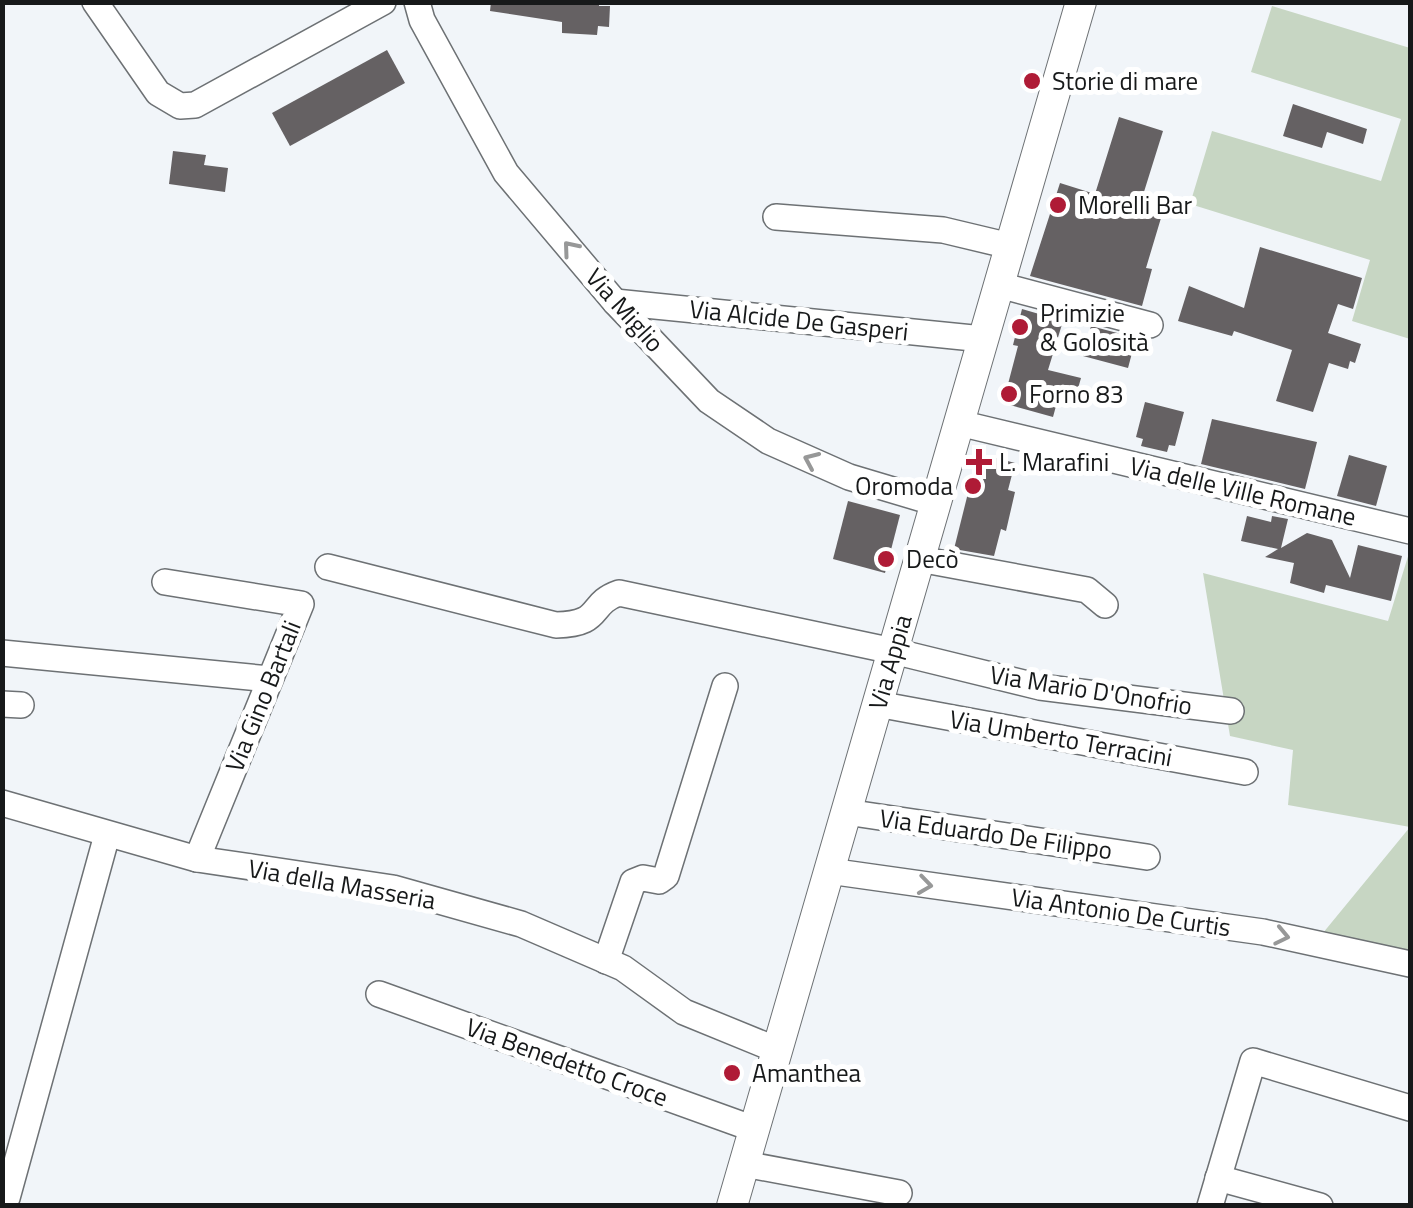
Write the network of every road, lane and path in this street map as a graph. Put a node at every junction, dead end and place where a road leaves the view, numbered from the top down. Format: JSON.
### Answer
{"nodes":[{"id":1,"x":95,"y":2,"type":"edge"},
{"id":2,"x":383,"y":2,"type":"edge"},
{"id":3,"x":417,"y":2,"type":"edge"},
{"id":4,"x":1081,"y":2,"type":"edge"},
{"id":5,"x":776,"y":217,"type":"dead end"},
{"id":6,"x":1010,"y":246,"type":"junction"},
{"id":7,"x":999,"y":284,"type":"junction"},
{"id":8,"x":615,"y":302,"type":"junction"},
{"id":9,"x":1150,"y":325,"type":"dead end"},
{"id":10,"x":983,"y":339,"type":"junction"},
{"id":11,"x":959,"y":423,"type":"junction"},
{"id":12,"x":936,"y":503,"type":"junction"},
{"id":13,"x":1410,"y":531,"type":"edge"},
{"id":14,"x":920,"y":559,"type":"junction"},
{"id":15,"x":328,"y":566,"type":"dead end"},
{"id":16,"x":165,"y":582,"type":"dead end"},
{"id":17,"x":1105,"y":605,"type":"dead end"},
{"id":18,"x":893,"y":651,"type":"junction"},
{"id":19,"x":2,"y":653,"type":"edge"},
{"id":20,"x":270,"y":679,"type":"junction"},
{"id":21,"x":725,"y":686,"type":"dead end"},
{"id":22,"x":877,"y":704,"type":"junction"},
{"id":23,"x":1231,"y":711,"type":"dead end"},
{"id":24,"x":1245,"y":772,"type":"dead end"},
{"id":25,"x":2,"y":804,"type":"edge"},
{"id":26,"x":846,"y":812,"type":"junction"},
{"id":27,"x":106,"y":836,"type":"junction"},
{"id":28,"x":1147,"y":856,"type":"dead end"},
{"id":29,"x":197,"y":859,"type":"junction"},
{"id":30,"x":829,"y":871,"type":"junction"},
{"id":31,"x":606,"y":961,"type":"junction"},
{"id":32,"x":1410,"y":964,"type":"edge"},
{"id":33,"x":379,"y":994,"type":"dead end"},
{"id":34,"x":777,"y":1050,"type":"junction"},
{"id":35,"x":1410,"y":1108,"type":"edge"},
{"id":36,"x":754,"y":1130,"type":"junction"},
{"id":37,"x":744,"y":1164,"type":"junction"},
{"id":38,"x":1218,"y":1178,"type":"junction"},
{"id":39,"x":898,"y":1193,"type":"dead end"},
{"id":40,"x":7,"y":1198,"type":"dead end"},
{"id":41,"x":732,"y":1206,"type":"edge"},
{"id":42,"x":1210,"y":1206,"type":"edge"},
{"id":43,"x":1320,"y":1206,"type":"edge"}],
"edges":[{"from":1,"to":2,"type":"street"},
{"from":8,"to":3,"type":"street","name":"Via Miglio","one_way":true},
{"from":4,"to":6,"type":"main road","name":"Via Appia"},
{"from":5,"to":6,"type":"street"},
{"from":6,"to":7,"type":"main road","name":"Via Appia"},
{"from":7,"to":9,"type":"street"},
{"from":7,"to":10,"type":"main road","name":"Via Appia"},
{"from":8,"to":10,"type":"street","name":"Via Alcide De Gasperi"},
{"from":12,"to":8,"type":"street","name":"Via Miglio","one_way":true},
{"from":10,"to":11,"type":"main road","name":"Via Appia"},
{"from":11,"to":12,"type":"main road","name":"Via Appia"},
{"from":11,"to":13,"type":"street","name":"Via delle Ville Romane"},
{"from":12,"to":14,"type":"main road","name":"Via Appia"},
{"from":14,"to":17,"type":"street"},
{"from":14,"to":18,"type":"main road","name":"Via Appia"},
{"from":15,"to":18,"type":"street","name":"Via Mario D'Onofrio"},
{"from":16,"to":20,"type":"street","name":"Via Gino Bartali"},
{"from":18,"to":22,"type":"main road","name":"Via Appia"},
{"from":18,"to":23,"type":"street","name":"Via Mario D'Onofrio"},
{"from":19,"to":20,"type":"street"},
{"from":20,"to":29,"type":"street","name":"Via Gino Bartali"},
{"from":21,"to":31,"type":"street"},
{"from":22,"to":24,"type":"street","name":"Via Umberto Terracini"},
{"from":22,"to":26,"type":"main road","name":"Via Appia"},
{"from":25,"to":27,"type":"street","name":"Via della Masseria"},
{"from":26,"to":28,"type":"street","name":"Via Eduardo De Filippo"},
{"from":26,"to":30,"type":"main road","name":"Via Appia"},
{"from":27,"to":29,"type":"street","name":"Via della Masseria"},
{"from":27,"to":40,"type":"street"},
{"from":29,"to":31,"type":"street","name":"Via della Masseria"},
{"from":30,"to":32,"type":"street","name":"Via Antonio De Curtis","one_way":true},
{"from":30,"to":34,"type":"main road","name":"Via Appia"},
{"from":31,"to":34,"type":"street","name":"Via della Masseria"},
{"from":33,"to":36,"type":"street","name":"Via Benedetto Croce"},
{"from":34,"to":36,"type":"main road","name":"Via Appia"},
{"from":35,"to":38,"type":"street"},
{"from":36,"to":37,"type":"main road","name":"Via Appia"},
{"from":37,"to":39,"type":"street"},
{"from":37,"to":41,"type":"main road","name":"Via Appia"},
{"from":38,"to":42,"type":"street"},
{"from":38,"to":43,"type":"street"}]}
